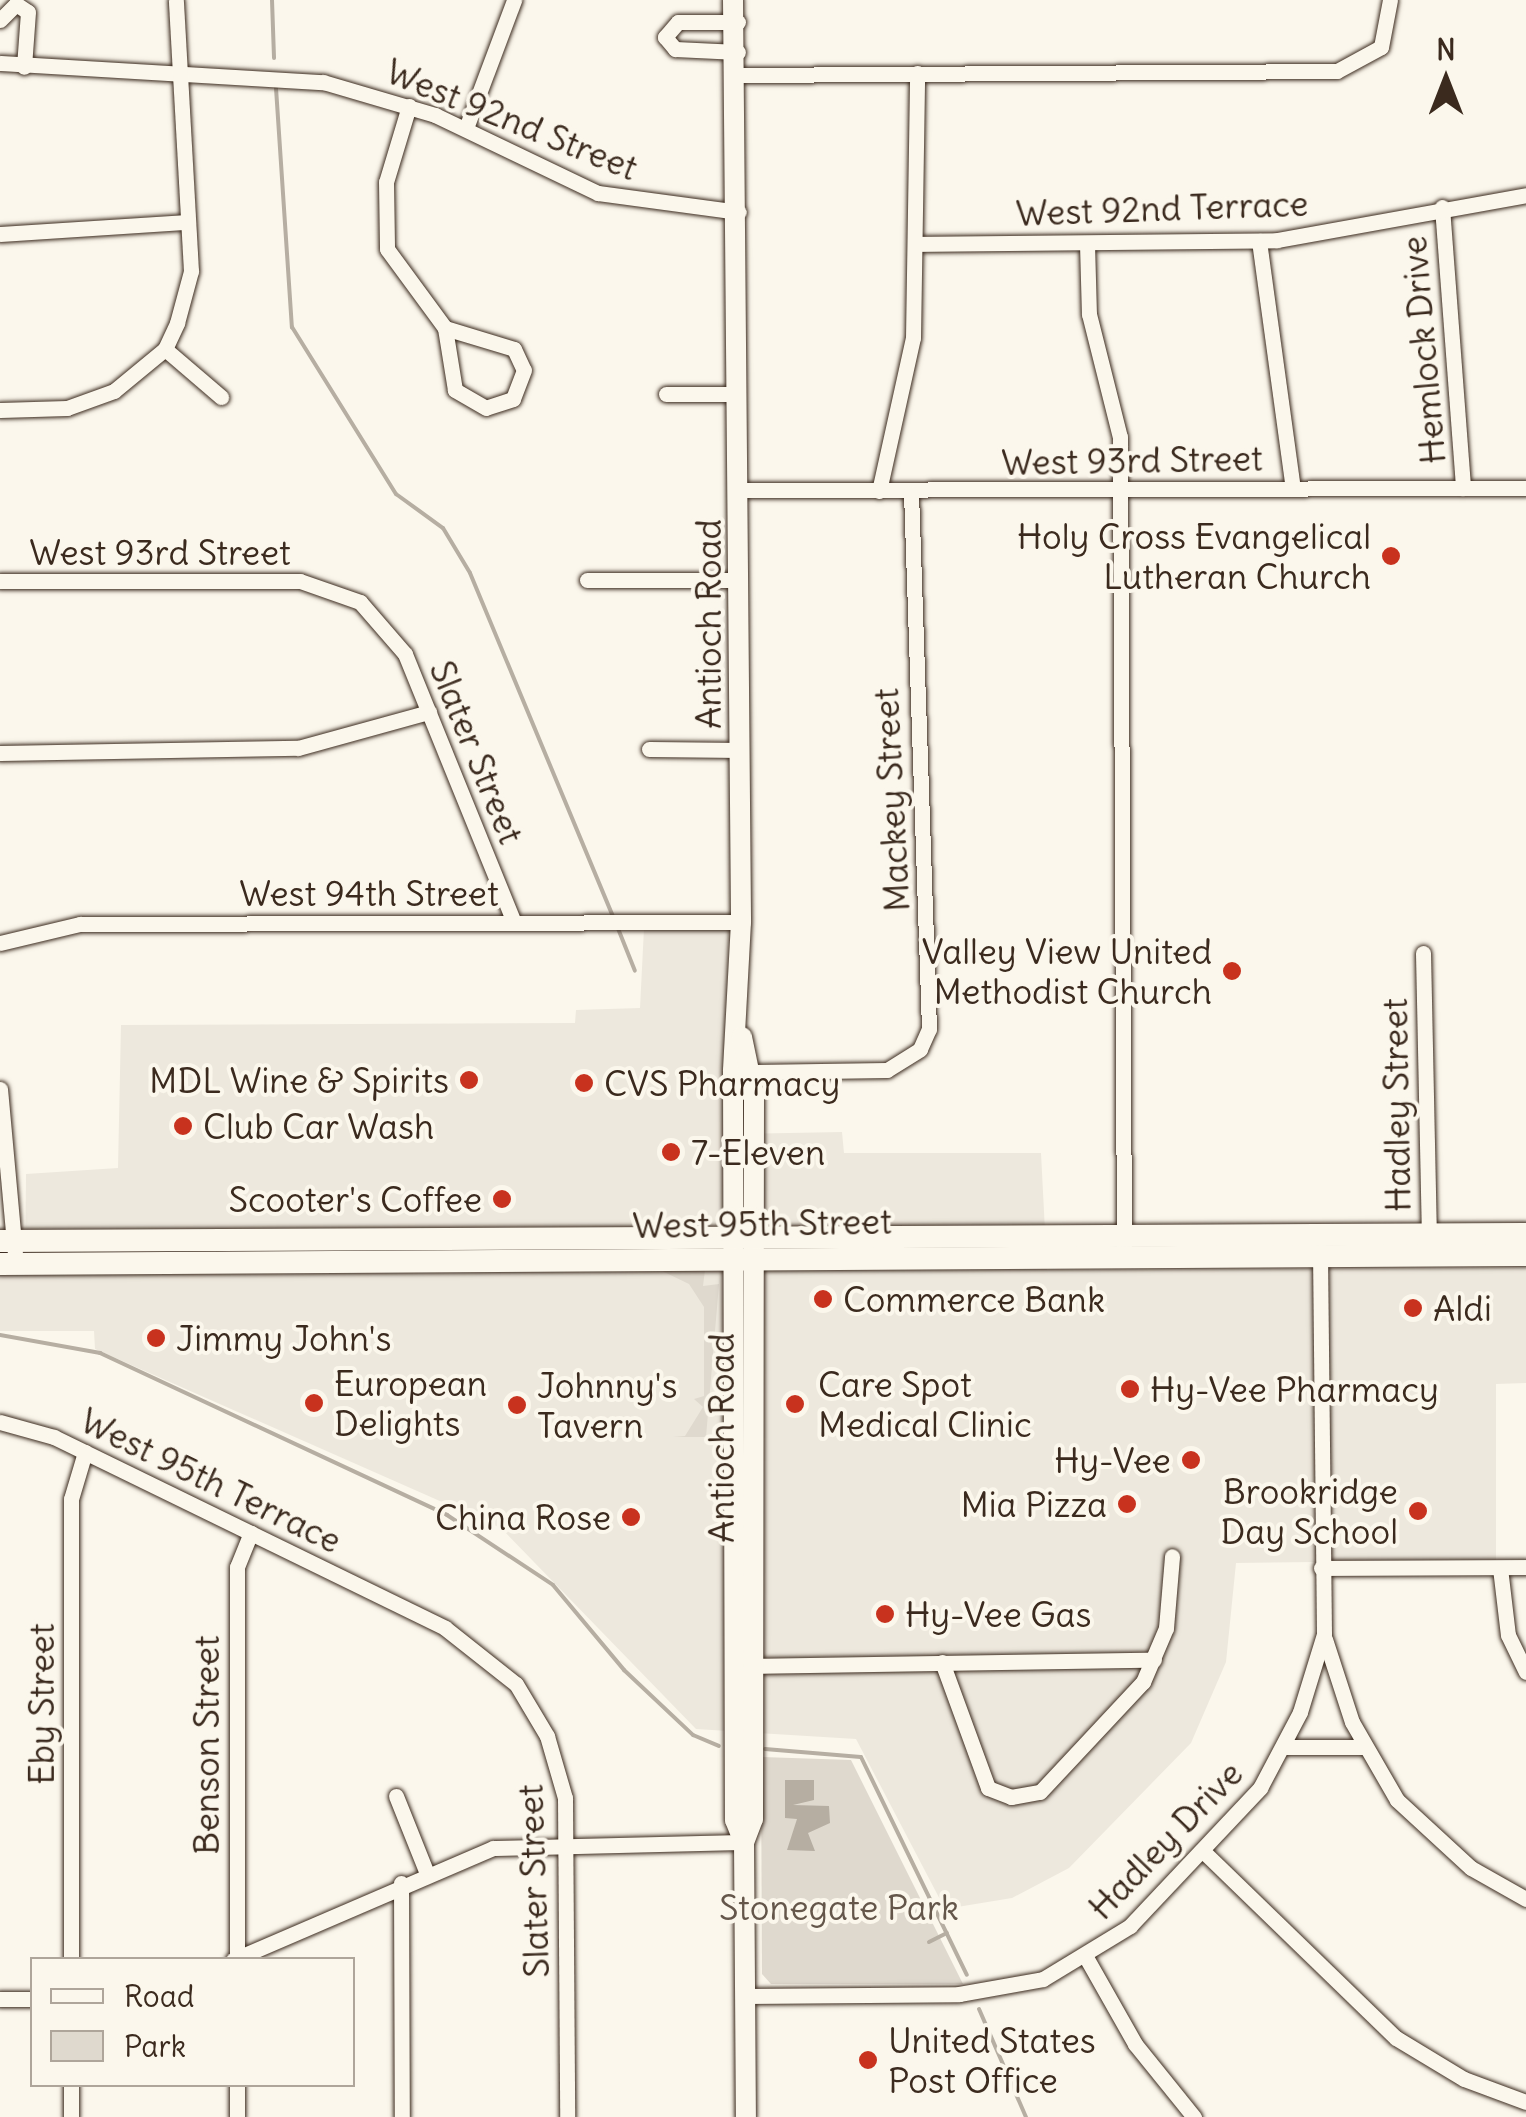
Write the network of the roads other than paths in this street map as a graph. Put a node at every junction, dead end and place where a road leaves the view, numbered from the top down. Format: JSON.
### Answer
{"nodes":[{"id":1,"x":176,"y":0,"type":"edge"},
{"id":2,"x":514,"y":0,"type":"edge"},
{"id":3,"x":1390,"y":0,"type":"edge"},
{"id":4,"x":739,"y":10,"type":"edge"},
{"id":5,"x":0,"y":20,"type":"edge"},
{"id":6,"x":738,"y":52,"type":"junction"},
{"id":7,"x":0,"y":63,"type":"edge"},
{"id":8,"x":24,"y":67,"type":"junction"},
{"id":9,"x":177,"y":74,"type":"junction"},
{"id":10,"x":917,"y":74,"type":"junction"},
{"id":11,"x":739,"y":75,"type":"junction"},
{"id":12,"x":409,"y":106,"type":"junction"},
{"id":13,"x":466,"y":128,"type":"junction"},
{"id":14,"x":1526,"y":195,"type":"edge"},
{"id":15,"x":1442,"y":208,"type":"junction"},
{"id":16,"x":739,"y":212,"type":"junction"},
{"id":17,"x":188,"y":222,"type":"junction"},
{"id":18,"x":0,"y":234,"type":"edge"},
{"id":19,"x":1259,"y":241,"type":"junction"},
{"id":20,"x":916,"y":244,"type":"junction"},
{"id":21,"x":1087,"y":244,"type":"junction"},
{"id":22,"x":445,"y":328,"type":"junction"},
{"id":23,"x":165,"y":349,"type":"junction"},
{"id":24,"x":666,"y":394,"type":"dead end"},
{"id":25,"x":738,"y":394,"type":"junction"},
{"id":26,"x":221,"y":397,"type":"dead end"},
{"id":27,"x":0,"y":410,"type":"edge"},
{"id":28,"x":1463,"y":488,"type":"junction"},
{"id":29,"x":1526,"y":488,"type":"edge"},
{"id":30,"x":1293,"y":489,"type":"junction"},
{"id":31,"x":740,"y":490,"type":"junction"},
{"id":32,"x":1120,"y":490,"type":"junction"},
{"id":33,"x":879,"y":491,"type":"junction"},
{"id":34,"x":911,"y":493,"type":"junction"},
{"id":35,"x":587,"y":580,"type":"dead end"},
{"id":36,"x":740,"y":580,"type":"junction"},
{"id":37,"x":0,"y":582,"type":"edge"},
{"id":38,"x":373,"y":612,"type":"joint"},
{"id":39,"x":429,"y":712,"type":"junction"},
{"id":40,"x":649,"y":749,"type":"dead end"},
{"id":41,"x":741,"y":750,"type":"junction"},
{"id":42,"x":0,"y":753,"type":"edge"},
{"id":43,"x":514,"y":922,"type":"junction"},
{"id":44,"x":742,"y":922,"type":"junction"},
{"id":45,"x":0,"y":943,"type":"edge"},
{"id":46,"x":1423,"y":953,"type":"dead end"},
{"id":47,"x":742,"y":1035,"type":"junction"},
{"id":48,"x":754,"y":1072,"type":"junction"},
{"id":49,"x":0,"y":1089,"type":"edge"},
{"id":50,"x":1526,"y":1234,"type":"edge"},
{"id":51,"x":1124,"y":1245,"type":"junction"},
{"id":52,"x":1320,"y":1245,"type":"junction"},
{"id":53,"x":1430,"y":1245,"type":"junction"},
{"id":54,"x":743,"y":1248,"type":"junction"},
{"id":55,"x":8,"y":1252,"type":"edge"},
{"id":56,"x":1526,"y":1256,"type":"edge"},
{"id":57,"x":0,"y":1422,"type":"edge"},
{"id":58,"x":85,"y":1452,"type":"junction"},
{"id":59,"x":252,"y":1533,"type":"junction"},
{"id":60,"x":1172,"y":1556,"type":"dead end"},
{"id":61,"x":1321,"y":1568,"type":"junction"},
{"id":62,"x":1500,"y":1568,"type":"junction"},
{"id":63,"x":1526,"y":1568,"type":"edge"},
{"id":64,"x":392,"y":1602,"type":"joint"},
{"id":65,"x":1324,"y":1634,"type":"junction"},
{"id":66,"x":1154,"y":1660,"type":"junction"},
{"id":67,"x":942,"y":1662,"type":"junction"},
{"id":68,"x":753,"y":1666,"type":"junction"},
{"id":69,"x":1526,"y":1672,"type":"edge"},
{"id":70,"x":1284,"y":1747,"type":"junction"},
{"id":71,"x":1364,"y":1747,"type":"junction"},
{"id":72,"x":396,"y":1796,"type":"dead end"},
{"id":73,"x":567,"y":1842,"type":"junction"},
{"id":74,"x":744,"y":1842,"type":"junction"},
{"id":75,"x":1204,"y":1852,"type":"junction"},
{"id":76,"x":426,"y":1871,"type":"junction"},
{"id":77,"x":401,"y":1883,"type":"junction"},
{"id":78,"x":1526,"y":1898,"type":"edge"},
{"id":79,"x":71,"y":1957,"type":"edge"},
{"id":80,"x":235,"y":1957,"type":"edge"},
{"id":81,"x":239,"y":1957,"type":"edge"},
{"id":82,"x":1087,"y":1958,"type":"junction"},
{"id":83,"x":745,"y":1996,"type":"junction"},
{"id":84,"x":0,"y":1999,"type":"edge"},
{"id":85,"x":30,"y":1999,"type":"edge"},
{"id":86,"x":71,"y":2087,"type":"edge"},
{"id":87,"x":237,"y":2087,"type":"edge"},
{"id":88,"x":1526,"y":2102,"type":"edge"},
{"id":89,"x":71,"y":2117,"type":"edge"},
{"id":90,"x":237,"y":2117,"type":"edge"},
{"id":91,"x":402,"y":2117,"type":"edge"},
{"id":92,"x":567,"y":2117,"type":"edge"},
{"id":93,"x":746,"y":2117,"type":"edge"},
{"id":94,"x":1194,"y":2117,"type":"edge"}],
"edges":[{"from":1,"to":9,"type":"street"},
{"from":2,"to":13,"type":"street"},
{"from":3,"to":10,"type":"street"},
{"from":4,"to":6,"type":"main road","name":"Antioch Road"},
{"from":4,"to":6,"type":"street"},
{"from":5,"to":8,"type":"street"},
{"from":6,"to":11,"type":"main road","name":"Antioch Road"},
{"from":7,"to":8,"type":"street","name":"West 92nd Street"},
{"from":8,"to":9,"type":"street","name":"West 92nd Street"},
{"from":9,"to":12,"type":"street","name":"West 92nd Street"},
{"from":9,"to":17,"type":"street"},
{"from":10,"to":11,"type":"street"},
{"from":10,"to":20,"type":"street"},
{"from":11,"to":16,"type":"main road","name":"Antioch Road"},
{"from":12,"to":13,"type":"street","name":"West 92nd Street"},
{"from":12,"to":22,"type":"street"},
{"from":13,"to":16,"type":"street","name":"West 92nd Street"},
{"from":14,"to":15,"type":"street","name":"West 92nd Terrace"},
{"from":15,"to":19,"type":"street","name":"West 92nd Terrace"},
{"from":15,"to":28,"type":"street","name":"Hemlock Drive"},
{"from":16,"to":25,"type":"main road","name":"Antioch Road"},
{"from":17,"to":18,"type":"street"},
{"from":17,"to":23,"type":"street"},
{"from":19,"to":21,"type":"street","name":"West 92nd Terrace"},
{"from":19,"to":30,"type":"street"},
{"from":20,"to":21,"type":"street","name":"West 92nd Terrace"},
{"from":20,"to":33,"type":"street"},
{"from":21,"to":32,"type":"street"},
{"from":22,"to":22,"type":"street"},
{"from":23,"to":26,"type":"street"},
{"from":23,"to":27,"type":"street"},
{"from":24,"to":25,"type":"street"},
{"from":25,"to":31,"type":"main road","name":"Antioch Road"},
{"from":28,"to":29,"type":"street","name":"West 93rd Street"},
{"from":28,"to":30,"type":"street","name":"West 93rd Street"},
{"from":30,"to":32,"type":"street","name":"West 93rd Street"},
{"from":31,"to":33,"type":"street","name":"West 93rd Street"},
{"from":31,"to":36,"type":"main road","name":"Antioch Road"},
{"from":32,"to":34,"type":"street","name":"West 93rd Street"},
{"from":32,"to":51,"type":"street"},
{"from":33,"to":34,"type":"street","name":"West 93rd Street"},
{"from":34,"to":48,"type":"street","name":"Mackey Street"},
{"from":35,"to":36,"type":"street"},
{"from":36,"to":41,"type":"main road","name":"Antioch Road"},
{"from":37,"to":38,"type":"street","name":"West 93rd Street"},
{"from":38,"to":39,"type":"street","name":"Slater Street"},
{"from":39,"to":42,"type":"street"},
{"from":39,"to":43,"type":"street","name":"Slater Street"},
{"from":40,"to":41,"type":"street"},
{"from":41,"to":44,"type":"main road","name":"Antioch Road"},
{"from":43,"to":44,"type":"street","name":"West 94th Street"},
{"from":43,"to":45,"type":"street","name":"West 94th Street"},
{"from":44,"to":47,"type":"main road","name":"Antioch Road"},
{"from":46,"to":53,"type":"street","name":"Hadley Street"},
{"from":47,"to":48,"type":"main road","name":"Antioch Road"},
{"from":47,"to":54,"type":"main road","name":"Antioch Road"},
{"from":48,"to":54,"type":"main road","name":"Antioch Road"},
{"from":49,"to":55,"type":"street"},
{"from":50,"to":53,"type":"main road","name":"West 95th Street"},
{"from":51,"to":52,"type":"main road","name":"West 95th Street"},
{"from":51,"to":54,"type":"main road","name":"West 95th Street"},
{"from":52,"to":53,"type":"main road","name":"West 95th Street"},
{"from":52,"to":61,"type":"street","name":"Hadley Drive"},
{"from":53,"to":56,"type":"main road","name":"West 95th Street"},
{"from":54,"to":55,"type":"main road","name":"West 95th Street"},
{"from":54,"to":68,"type":"main road","name":"Antioch Road"},
{"from":54,"to":74,"type":"main road","name":"Antioch Road"},
{"from":57,"to":58,"type":"street","name":"West 95th Terrace"},
{"from":58,"to":59,"type":"street","name":"West 95th Terrace"},
{"from":58,"to":79,"type":"street","name":"Eby Street"},
{"from":59,"to":64,"type":"street","name":"West 95th Terrace"},
{"from":59,"to":80,"type":"street","name":"Benson Street"},
{"from":60,"to":66,"type":"street"},
{"from":61,"to":62,"type":"street"},
{"from":61,"to":65,"type":"street","name":"Hadley Drive"},
{"from":62,"to":63,"type":"street"},
{"from":62,"to":69,"type":"street"},
{"from":64,"to":73,"type":"street","name":"Slater Street"},
{"from":65,"to":70,"type":"street","name":"Hadley Drive"},
{"from":65,"to":71,"type":"street"},
{"from":66,"to":67,"type":"street"},
{"from":66,"to":67,"type":"street"},
{"from":67,"to":68,"type":"street"},
{"from":68,"to":74,"type":"main road","name":"Antioch Road"},
{"from":70,"to":71,"type":"street"},
{"from":70,"to":75,"type":"street","name":"Hadley Drive"},
{"from":71,"to":78,"type":"street"},
{"from":72,"to":76,"type":"street"},
{"from":73,"to":74,"type":"street"},
{"from":73,"to":76,"type":"street"},
{"from":73,"to":92,"type":"street","name":"Slater Street"},
{"from":74,"to":83,"type":"main road","name":"Antioch Road"},
{"from":75,"to":82,"type":"street","name":"Hadley Drive"},
{"from":75,"to":88,"type":"street"},
{"from":76,"to":77,"type":"street"},
{"from":77,"to":81,"type":"street"},
{"from":77,"to":91,"type":"street"},
{"from":82,"to":83,"type":"street","name":"Hadley Drive"},
{"from":82,"to":94,"type":"street"},
{"from":83,"to":93,"type":"main road","name":"Antioch Road"},
{"from":84,"to":85,"type":"street"},
{"from":86,"to":89,"type":"street"},
{"from":87,"to":90,"type":"street"}]}
